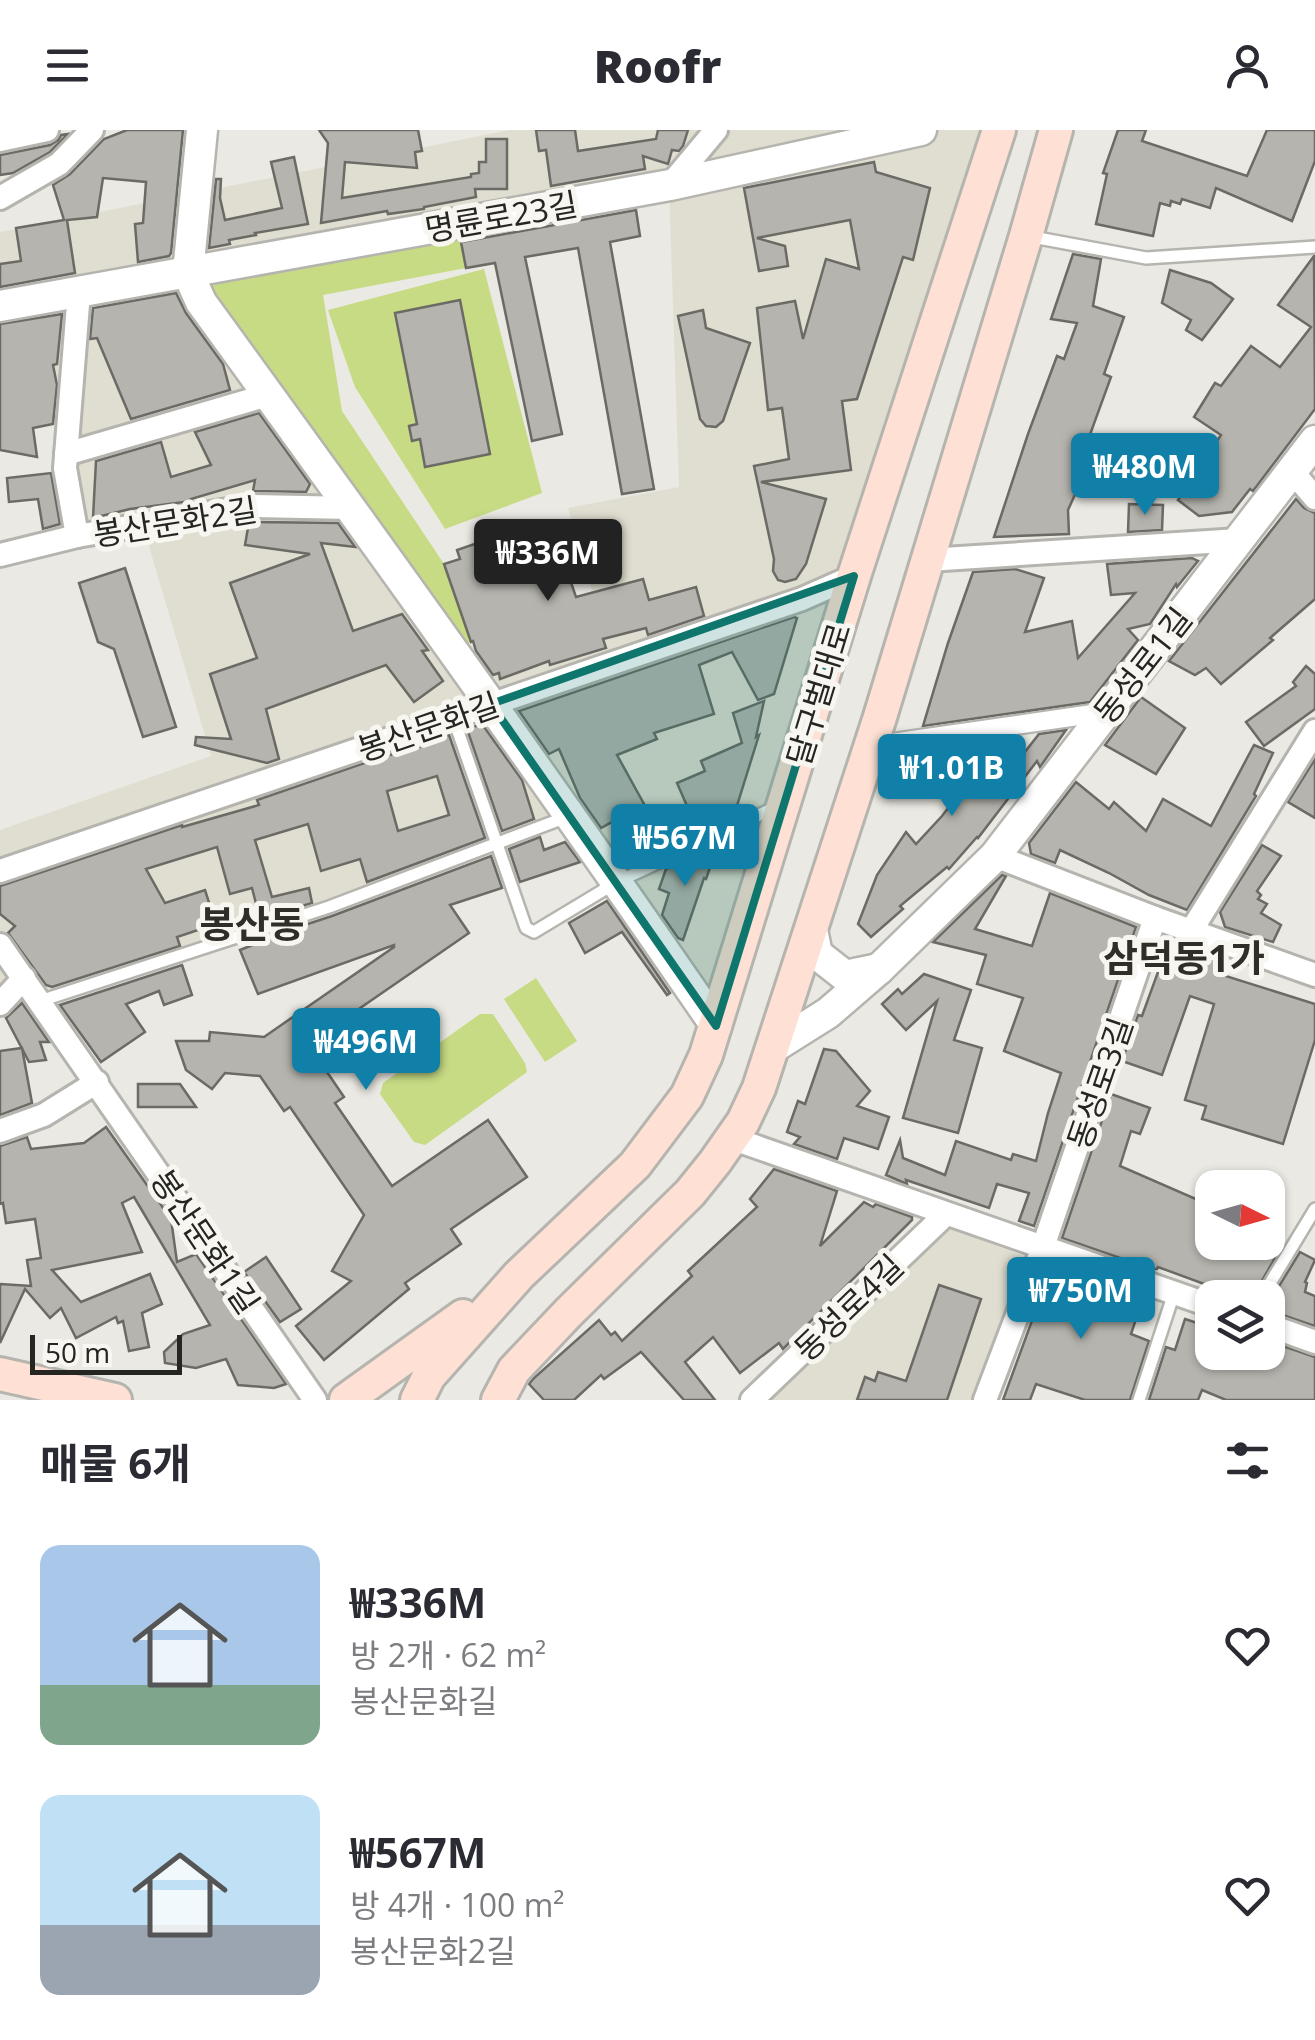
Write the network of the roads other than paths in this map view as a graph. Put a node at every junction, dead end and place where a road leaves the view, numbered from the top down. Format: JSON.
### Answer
{"nodes":[{"id":1,"x":47,"y":130,"type":"edge"},
{"id":2,"x":92,"y":130,"type":"edge"},
{"id":3,"x":202,"y":130,"type":"edge"},
{"id":4,"x":716,"y":130,"type":"edge"},
{"id":5,"x":921,"y":130,"type":"edge"},
{"id":6,"x":999,"y":130,"type":"edge"},
{"id":7,"x":1056,"y":130,"type":"edge"},
{"id":8,"x":0,"y":140,"type":"edge"},
{"id":9,"x":670,"y":185,"type":"junction"},
{"id":10,"x":0,"y":198,"type":"edge"},
{"id":11,"x":1026,"y":236,"type":"junction"},
{"id":12,"x":1315,"y":248,"type":"edge"},
{"id":13,"x":188,"y":273,"type":"junction"},
{"id":14,"x":79,"y":292,"type":"junction"},
{"id":15,"x":0,"y":306,"type":"edge"},
{"id":16,"x":268,"y":395,"type":"junction"},
{"id":17,"x":1315,"y":442,"type":"edge"},
{"id":18,"x":66,"y":454,"type":"junction"},
{"id":19,"x":1292,"y":471,"type":"junction"},
{"id":20,"x":1315,"y":498,"type":"edge"},
{"id":21,"x":352,"y":508,"type":"junction"},
{"id":22,"x":77,"y":536,"type":"junction"},
{"id":23,"x":1239,"y":540,"type":"junction"},
{"id":24,"x":0,"y":555,"type":"edge"},
{"id":25,"x":928,"y":560,"type":"junction"},
{"id":26,"x":854,"y":576,"type":"junction"},
{"id":27,"x":492,"y":704,"type":"junction"},
{"id":28,"x":1107,"y":712,"type":"junction"},
{"id":29,"x":453,"y":718,"type":"junction"},
{"id":30,"x":1315,"y":731,"type":"edge"},
{"id":31,"x":871,"y":746,"type":"junction"},
{"id":32,"x":785,"y":803,"type":"junction"},
{"id":33,"x":570,"y":816,"type":"junction"},
{"id":34,"x":497,"y":844,"type":"junction"},
{"id":35,"x":995,"y":856,"type":"junction"},
{"id":36,"x":0,"y":870,"type":"edge"},
{"id":37,"x":617,"y":882,"type":"junction"},
{"id":38,"x":1155,"y":918,"type":"junction"},
{"id":39,"x":812,"y":930,"type":"junction"},
{"id":40,"x":1191,"y":931,"type":"junction"},
{"id":41,"x":0,"y":945,"type":"edge"},
{"id":42,"x":879,"y":969,"type":"junction"},
{"id":43,"x":1315,"y":975,"type":"edge"},
{"id":44,"x":24,"y":978,"type":"junction"},
{"id":45,"x":40,"y":1001,"type":"junction"},
{"id":46,"x":0,"y":1004,"type":"edge"},
{"id":47,"x":716,"y":1026,"type":"junction"},
{"id":48,"x":774,"y":1047,"type":"junction"},
{"id":49,"x":98,"y":1082,"type":"junction"},
{"id":50,"x":0,"y":1131,"type":"edge"},
{"id":51,"x":731,"y":1138,"type":"junction"},
{"id":52,"x":1315,"y":1209,"type":"edge"},
{"id":53,"x":945,"y":1214,"type":"junction"},
{"id":54,"x":1043,"y":1247,"type":"junction"},
{"id":55,"x":519,"y":1275,"type":"junction"},
{"id":56,"x":1272,"y":1280,"type":"edge"},
{"id":57,"x":1174,"y":1293,"type":"junction"},
{"id":58,"x":1195,"y":1300,"type":"edge"},
{"id":59,"x":1285,"y":1332,"type":"edge"},
{"id":60,"x":1315,"y":1342,"type":"edge"},
{"id":61,"x":0,"y":1374,"type":"edge"},
{"id":62,"x":512,"y":1385,"type":"edge"},
{"id":63,"x":115,"y":1400,"type":"edge"},
{"id":64,"x":316,"y":1400,"type":"edge"},
{"id":65,"x":346,"y":1400,"type":"edge"},
{"id":66,"x":417,"y":1400,"type":"edge"},
{"id":67,"x":498,"y":1400,"type":"edge"},
{"id":68,"x":752,"y":1400,"type":"edge"},
{"id":69,"x":985,"y":1400,"type":"edge"},
{"id":70,"x":1140,"y":1400,"type":"edge"}],
"edges":[{"from":1,"to":8,"type":"street"},
{"from":2,"to":10,"type":"street"},
{"from":3,"to":13,"type":"street"},
{"from":4,"to":9,"type":"street"},
{"from":5,"to":9,"type":"street","name":"명륜로23길"},
{"from":6,"to":26,"type":"main road","name":"달구벌대로"},
{"from":7,"to":11,"type":"main road","name":"달구벌대로"},
{"from":9,"to":13,"type":"street","name":"명륜로23길"},
{"from":11,"to":12,"type":"lane"},
{"from":11,"to":25,"type":"main road","name":"달구벌대로"},
{"from":13,"to":14,"type":"street","name":"명륜로23길"},
{"from":13,"to":16,"type":"street"},
{"from":14,"to":15,"type":"street","name":"명륜로23길"},
{"from":14,"to":18,"type":"street"},
{"from":16,"to":18,"type":"street"},
{"from":16,"to":21,"type":"street"},
{"from":17,"to":19,"type":"street","name":"동성로1길"},
{"from":18,"to":22,"type":"street"},
{"from":19,"to":20,"type":"street"},
{"from":19,"to":23,"type":"street","name":"동성로1길"},
{"from":21,"to":22,"type":"street","name":"봉산문화2길"},
{"from":21,"to":27,"type":"street"},
{"from":22,"to":24,"type":"street","name":"봉산문화2길"},
{"from":23,"to":25,"type":"street"},
{"from":23,"to":28,"type":"street","name":"동성로1길"},
{"from":25,"to":31,"type":"main road","name":"달구벌대로"},
{"from":26,"to":27,"type":"street","name":"봉산문화길"},
{"from":26,"to":32,"type":"main road","name":"달구벌대로"},
{"from":27,"to":29,"type":"street","name":"봉산문화길"},
{"from":27,"to":33,"type":"street"},
{"from":28,"to":31,"type":"street"},
{"from":28,"to":35,"type":"street","name":"동성로1길"},
{"from":29,"to":34,"type":"lane"},
{"from":29,"to":36,"type":"street","name":"봉산문화길"},
{"from":30,"to":40,"type":"street"},
{"from":31,"to":39,"type":"main road","name":"달구벌대로"},
{"from":32,"to":37,"type":"lane"},
{"from":32,"to":47,"type":"main road","name":"달구벌대로"},
{"from":33,"to":34,"type":"lane"},
{"from":33,"to":37,"type":"street"},
{"from":34,"to":37,"type":"lane"},
{"from":34,"to":45,"type":"lane"},
{"from":35,"to":38,"type":"street"},
{"from":35,"to":42,"type":"street","name":"동성로1길"},
{"from":37,"to":47,"type":"street"},
{"from":38,"to":40,"type":"street"},
{"from":38,"to":54,"type":"street","name":"동성로3길"},
{"from":39,"to":42,"type":"street"},
{"from":39,"to":48,"type":"main road","name":"달구벌대로"},
{"from":40,"to":43,"type":"street"},
{"from":41,"to":44,"type":"street","name":"봉산문화1길"},
{"from":42,"to":48,"type":"street","name":"동성로1길"},
{"from":44,"to":45,"type":"street","name":"봉산문화1길"},
{"from":44,"to":46,"type":"street"},
{"from":45,"to":49,"type":"street","name":"봉산문화1길"},
{"from":47,"to":55,"type":"main road","name":"달구벌대로"},
{"from":48,"to":51,"type":"main road","name":"달구벌대로"},
{"from":49,"to":50,"type":"street"},
{"from":49,"to":64,"type":"street","name":"봉산문화1길"},
{"from":51,"to":53,"type":"street"},
{"from":51,"to":62,"type":"main road","name":"달구벌대로"},
{"from":52,"to":56,"type":"lane"},
{"from":53,"to":54,"type":"street"},
{"from":53,"to":68,"type":"street","name":"동성로4길"},
{"from":54,"to":57,"type":"street"},
{"from":54,"to":69,"type":"street"},
{"from":55,"to":65,"type":"main road"},
{"from":55,"to":66,"type":"main road","name":"달구벌대로"},
{"from":57,"to":58,"type":"street"},
{"from":57,"to":70,"type":"lane"},
{"from":59,"to":60,"type":"street"},
{"from":61,"to":63,"type":"main road"},
{"from":62,"to":67,"type":"main road","name":"달구벌대로"}]}
